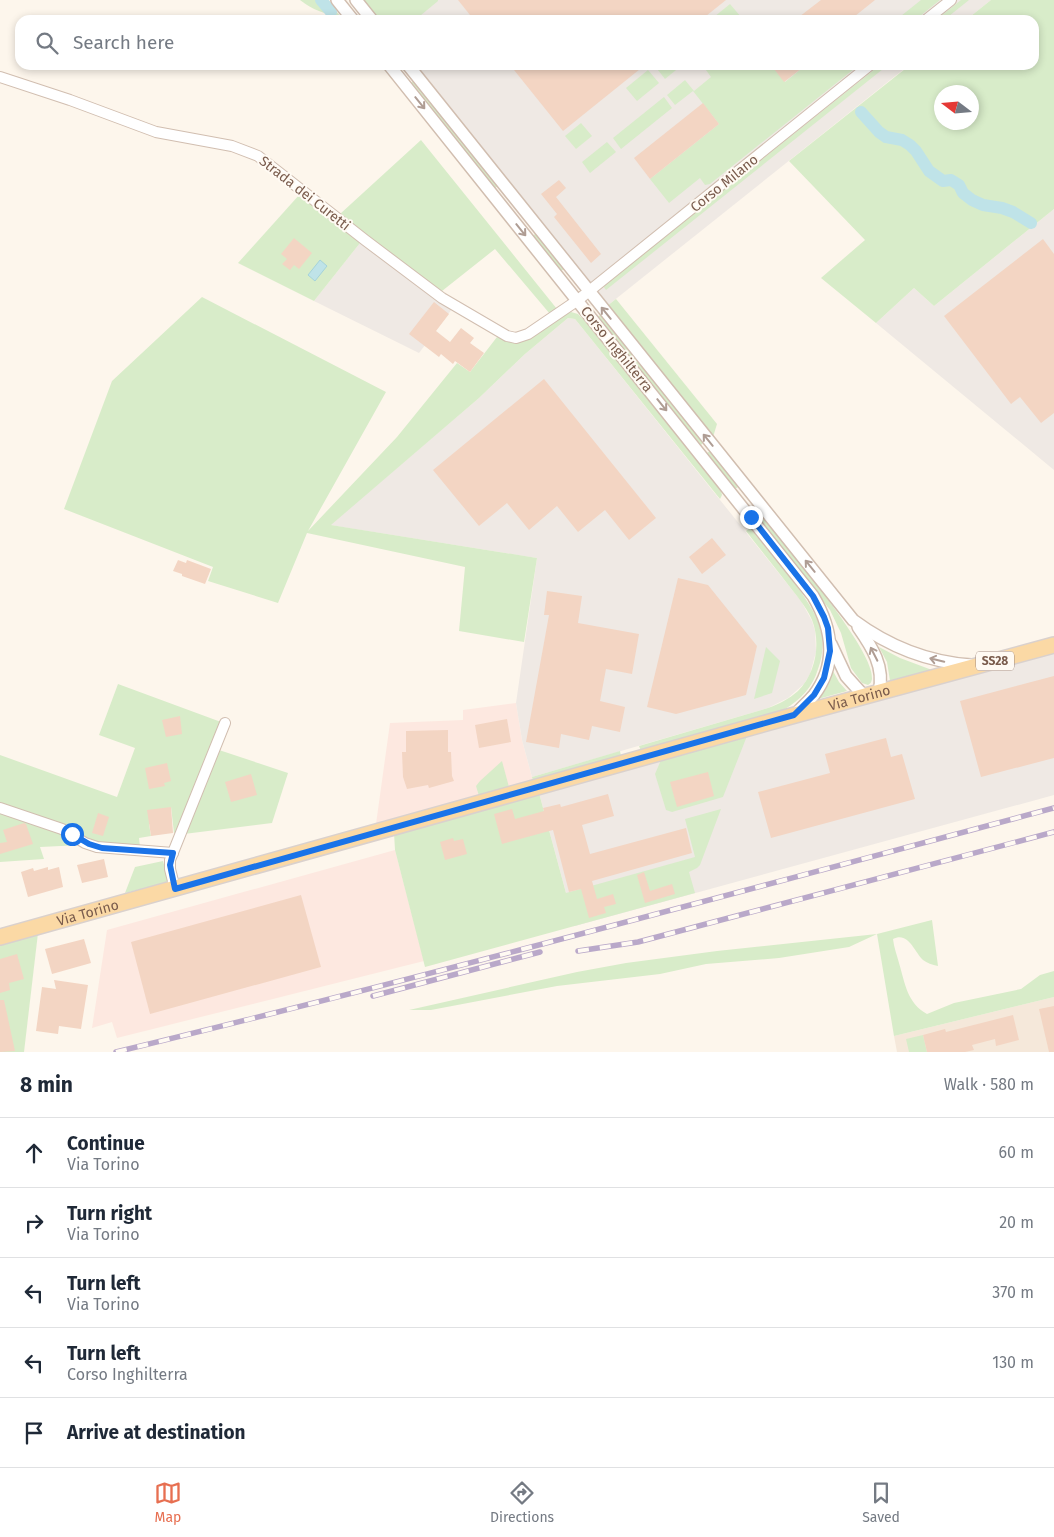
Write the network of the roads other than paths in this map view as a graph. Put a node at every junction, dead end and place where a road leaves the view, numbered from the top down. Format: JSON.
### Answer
{"nodes":[{"id":1,"x":337,"y":0,"type":"edge"},
{"id":2,"x":356,"y":0,"type":"edge"},
{"id":3,"x":951,"y":0,"type":"edge"},
{"id":4,"x":349,"y":15,"type":"edge"},
{"id":5,"x":368,"y":15,"type":"edge"},
{"id":6,"x":932,"y":15,"type":"edge"},
{"id":7,"x":393,"y":70,"type":"edge"},
{"id":8,"x":412,"y":70,"type":"edge"},
{"id":9,"x":864,"y":70,"type":"edge"},
{"id":10,"x":0,"y":77,"type":"edge"},
{"id":11,"x":517,"y":201,"type":"junction"},
{"id":12,"x":506,"y":210,"type":"junction"},
{"id":13,"x":589,"y":291,"type":"junction"},
{"id":14,"x":578,"y":300,"type":"junction"},
{"id":15,"x":748,"y":490,"type":"junction"},
{"id":16,"x":736,"y":499,"type":"junction"},
{"id":17,"x":853,"y":620,"type":"junction"},
{"id":18,"x":830,"y":640,"type":"junction"},
{"id":19,"x":1054,"y":645,"type":"edge"},
{"id":20,"x":985,"y":664,"type":"junction"},
{"id":21,"x":879,"y":692,"type":"junction"},
{"id":22,"x":864,"y":696,"type":"junction"},
{"id":23,"x":794,"y":715,"type":"junction"},
{"id":24,"x":225,"y":724,"type":"dead end"},
{"id":25,"x":0,"y":808,"type":"edge"},
{"id":26,"x":173,"y":853,"type":"junction"},
{"id":27,"x":175,"y":889,"type":"junction"},
{"id":28,"x":0,"y":937,"type":"edge"}],
"edges":[{"from":1,"to":4,"type":"street"},
{"from":2,"to":5,"type":"street"},
{"from":3,"to":6,"type":"street"},
{"from":7,"to":12,"type":"street","name":"Corso Inghilterra","one_way":true},
{"from":8,"to":11,"type":"street","name":"Corso Inghilterra"},
{"from":9,"to":13,"type":"street","name":"Corso Milano"},
{"from":10,"to":14,"type":"street","name":"Strada dei Curetti"},
{"from":11,"to":12,"type":"street"},
{"from":11,"to":13,"type":"street","name":"Corso Inghilterra"},
{"from":12,"to":14,"type":"street","name":"Corso Inghilterra","one_way":true},
{"from":13,"to":14,"type":"street","name":"Corso Milano"},
{"from":15,"to":13,"type":"street","name":"Corso Inghilterra","one_way":true},
{"from":14,"to":16,"type":"street","name":"Corso Inghilterra","one_way":true},
{"from":15,"to":16,"type":"street"},
{"from":17,"to":15,"type":"street","name":"Corso Inghilterra","one_way":true},
{"from":16,"to":18,"type":"street","name":"Corso Inghilterra"},
{"from":20,"to":17,"type":"street","name":"Corso Inghilterra","one_way":true},
{"from":21,"to":17,"type":"street","name":"Corso Inghilterra","one_way":true},
{"from":18,"to":22,"type":"street","name":"Corso Inghilterra"},
{"from":18,"to":23,"type":"street","name":"Corso Inghilterra"},
{"from":19,"to":20,"type":"main road","name":"Via Torino","number":"SS28"},
{"from":20,"to":21,"type":"main road","name":"Via Torino","number":"SS28"},
{"from":21,"to":22,"type":"main road","name":"Via Torino","number":"SS28"},
{"from":22,"to":23,"type":"main road","name":"Via Torino","number":"SS28"},
{"from":23,"to":27,"type":"main road","name":"Via Torino","number":"SS28"},
{"from":24,"to":26,"type":"street"},
{"from":25,"to":26,"type":"street"},
{"from":26,"to":27,"type":"street"},
{"from":27,"to":28,"type":"main road","name":"Via Torino","number":"SS28"}]}
